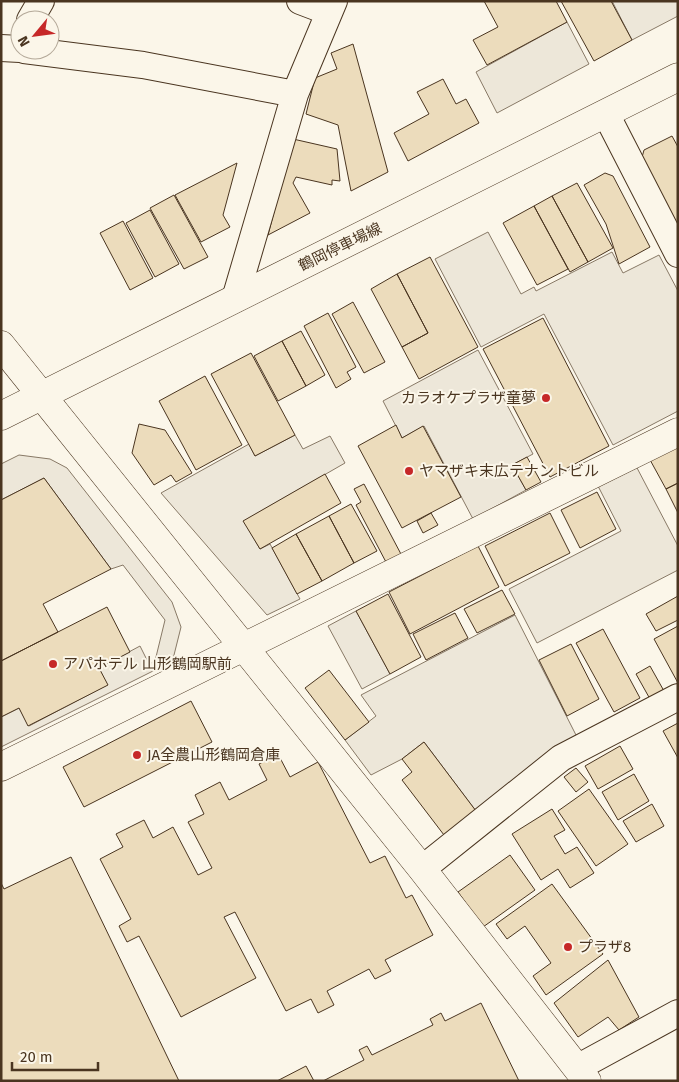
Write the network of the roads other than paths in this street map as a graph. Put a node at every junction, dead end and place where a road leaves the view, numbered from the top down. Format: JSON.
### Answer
{"nodes":[{"id":1,"x":300,"y":1,"type":"edge"},
{"id":2,"x":331,"y":7,"type":"edge"},
{"id":3,"x":60,"y":53,"type":"edge"},
{"id":4,"x":678,"y":77,"type":"edge"},
{"id":5,"x":295,"y":94,"type":"junction"},
{"id":6,"x":606,"y":114,"type":"junction"},
{"id":7,"x":678,"y":254,"type":"edge"},
{"id":8,"x":235,"y":299,"type":"junction"},
{"id":9,"x":1,"y":345,"type":"edge"},
{"id":10,"x":42,"y":395,"type":"junction"},
{"id":11,"x":1,"y":416,"type":"edge"},
{"id":12,"x":678,"y":432,"type":"edge"},
{"id":13,"x":244,"y":647,"type":"junction"},
{"id":14,"x":678,"y":697,"type":"edge"},
{"id":15,"x":1,"y":767,"type":"edge"},
{"id":16,"x":422,"y":869,"type":"junction"},
{"id":17,"x":678,"y":1013,"type":"edge"},
{"id":18,"x":582,"y":1074,"type":"edge"}],
"edges":[{"from":1,"to":2,"type":"street"},
{"from":2,"to":5,"type":"street"},
{"from":3,"to":5,"type":"street"},
{"from":4,"to":6,"type":"street","name":"鶴岡停車場線"},
{"from":5,"to":8,"type":"street"},
{"from":6,"to":7,"type":"street"},
{"from":6,"to":8,"type":"street","name":"鶴岡停車場線"},
{"from":8,"to":10,"type":"street","name":"鶴岡停車場線"},
{"from":9,"to":10,"type":"street"},
{"from":10,"to":11,"type":"street","name":"鶴岡停車場線"},
{"from":10,"to":13,"type":"street"},
{"from":12,"to":13,"type":"street"},
{"from":13,"to":15,"type":"street"},
{"from":13,"to":16,"type":"street"},
{"from":14,"to":16,"type":"street"},
{"from":16,"to":18,"type":"street"},
{"from":17,"to":18,"type":"street"}]}
